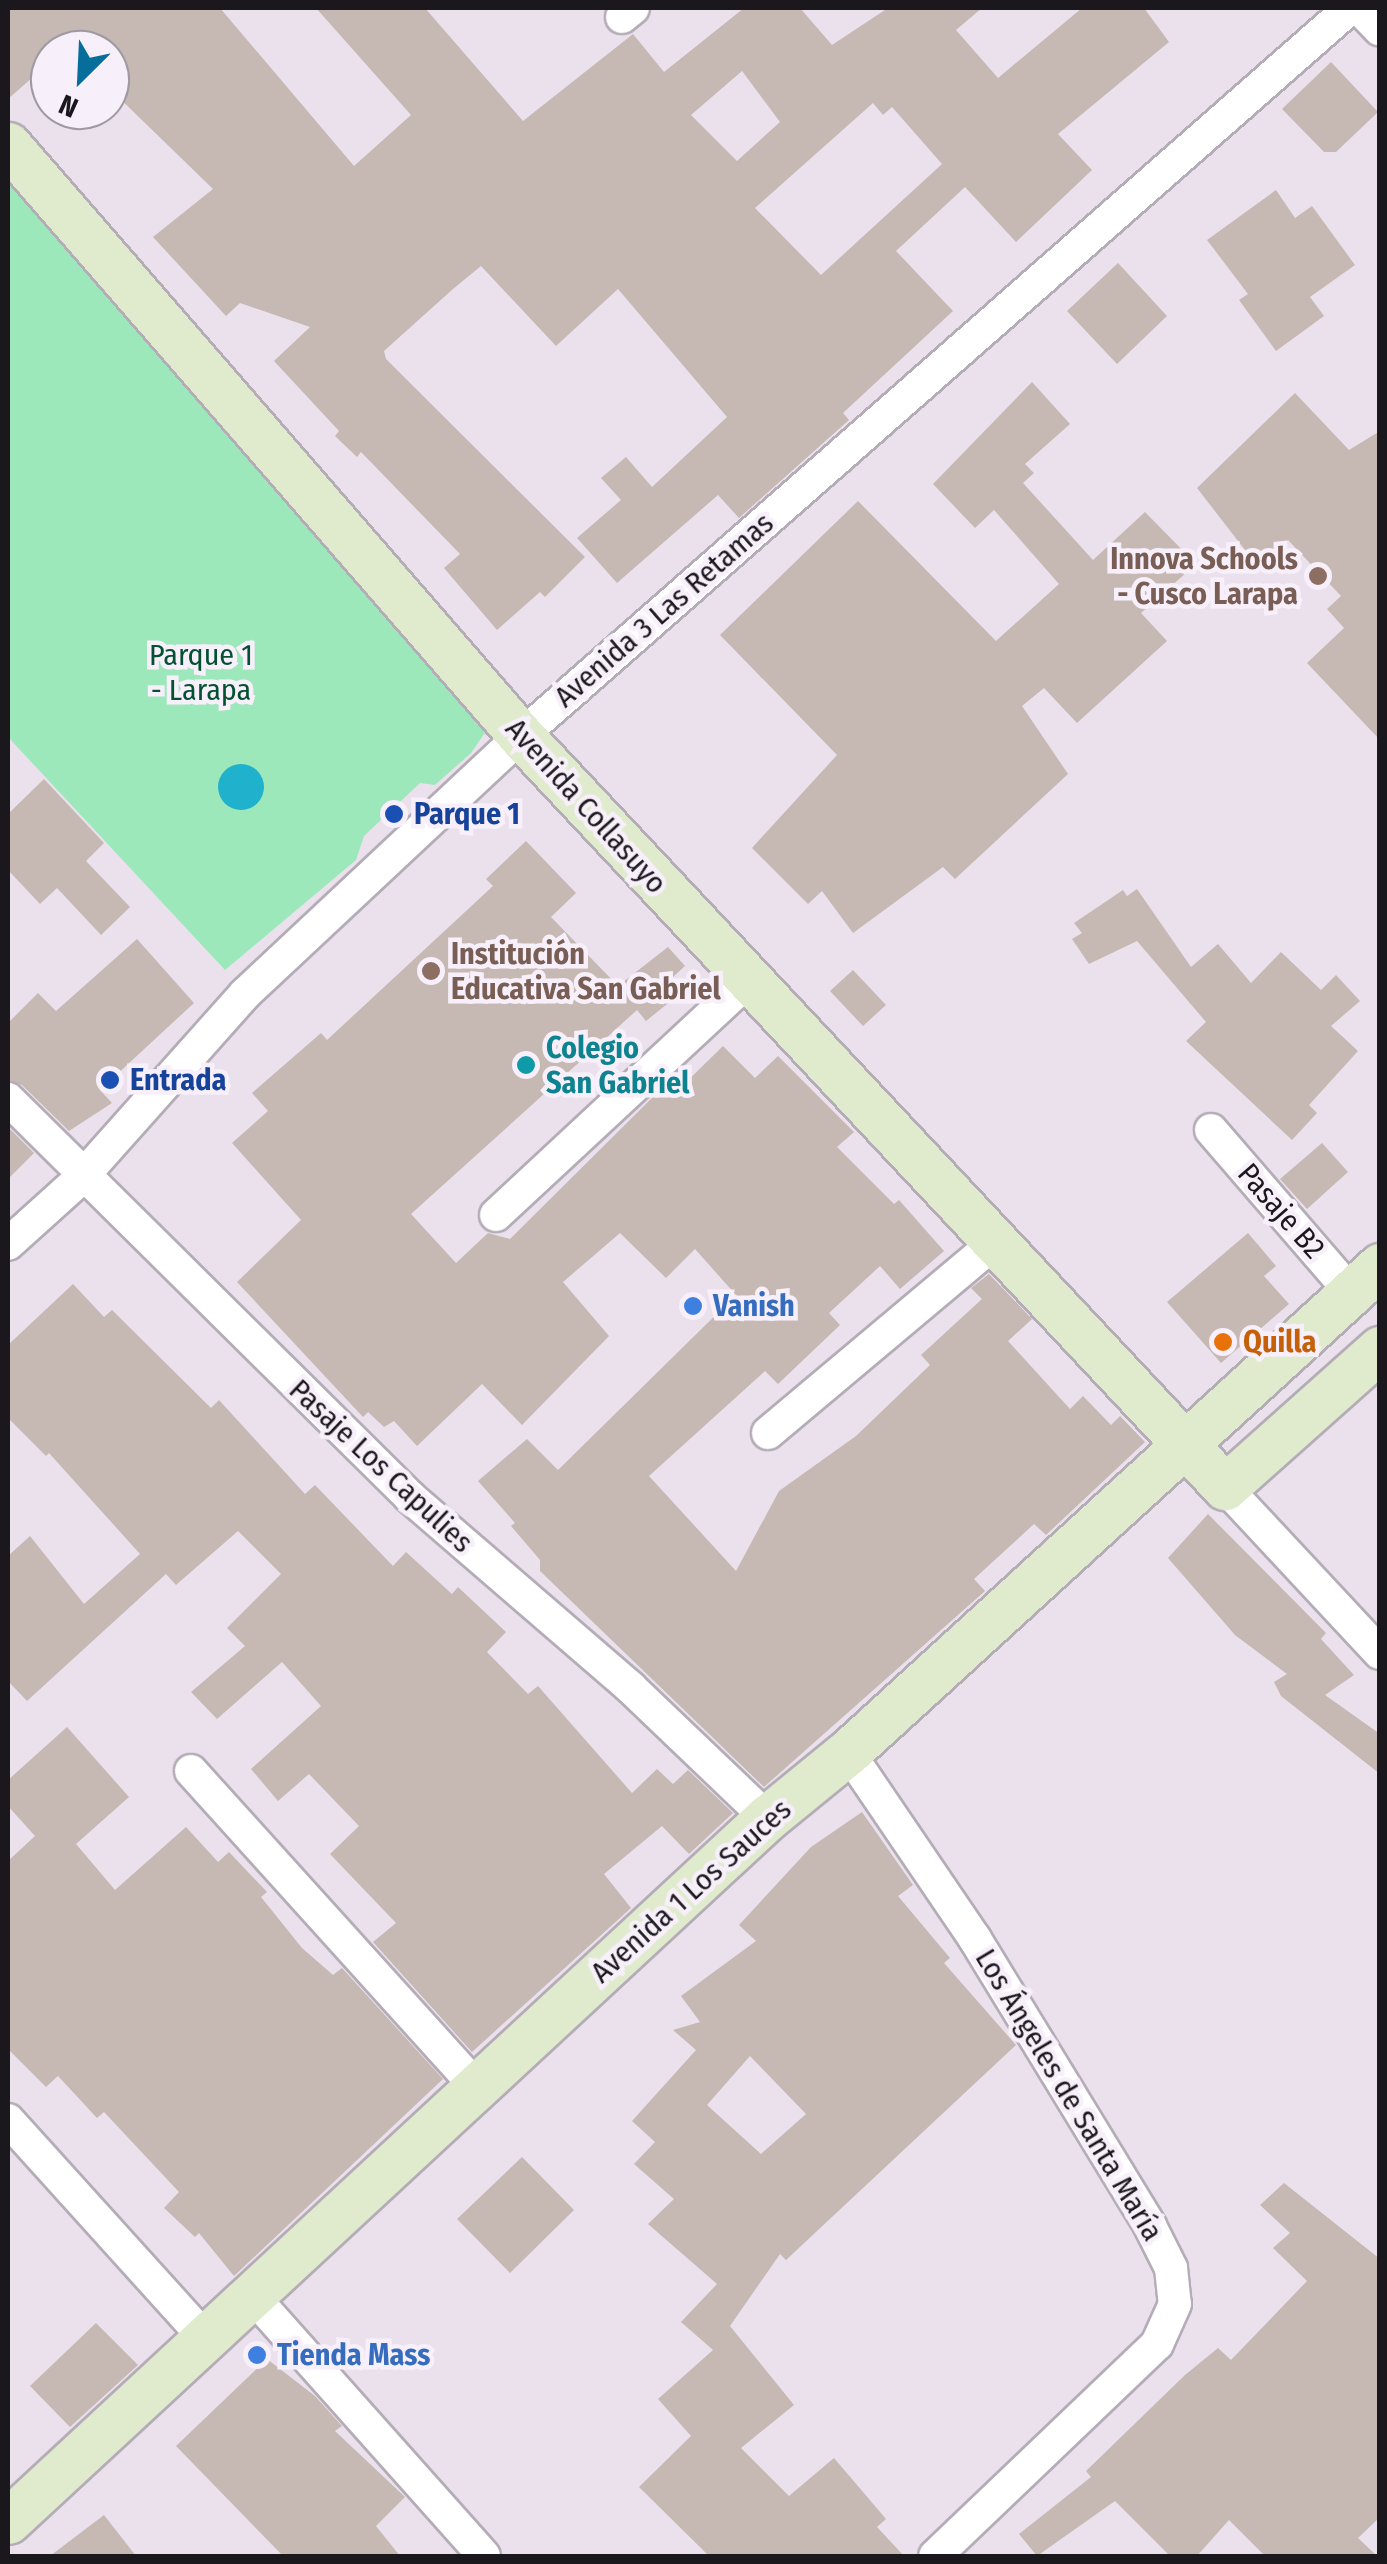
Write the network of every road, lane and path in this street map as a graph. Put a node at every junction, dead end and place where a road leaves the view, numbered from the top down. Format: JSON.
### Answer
{"nodes":[{"id":1,"x":1350,"y":8,"type":"edge"},
{"id":2,"x":1359,"y":8,"type":"edge"},
{"id":3,"x":1380,"y":30,"type":"edge"},
{"id":4,"x":8,"y":144,"type":"edge"},
{"id":5,"x":521,"y":736,"type":"junction"},
{"id":6,"x":747,"y":982,"type":"junction"},
{"id":7,"x":8,"y":1100,"type":"edge"},
{"id":8,"x":1211,"y":1130,"type":"dead end"},
{"id":9,"x":80,"y":1178,"type":"junction"},
{"id":10,"x":496,"y":1215,"type":"dead end"},
{"id":11,"x":999,"y":1239,"type":"junction"},
{"id":12,"x":8,"y":1244,"type":"edge"},
{"id":13,"x":1365,"y":1279,"type":"edge"},
{"id":14,"x":1380,"y":1349,"type":"edge"},
{"id":15,"x":768,"y":1433,"type":"dead end"},
{"id":16,"x":1187,"y":1446,"type":"junction"},
{"id":17,"x":1225,"y":1487,"type":"junction"},
{"id":18,"x":1380,"y":1652,"type":"edge"},
{"id":19,"x":848,"y":1752,"type":"junction"},
{"id":20,"x":192,"y":1771,"type":"dead end"},
{"id":21,"x":768,"y":1818,"type":"junction"},
{"id":22,"x":477,"y":2087,"type":"junction"},
{"id":23,"x":8,"y":2120,"type":"edge"},
{"id":24,"x":250,"y":2292,"type":"junction"},
{"id":25,"x":204,"y":2337,"type":"junction"},
{"id":26,"x":8,"y":2521,"type":"edge"},
{"id":27,"x":484,"y":2556,"type":"edge"},
{"id":28,"x":936,"y":2556,"type":"edge"}],
"edges":[{"from":1,"to":5,"type":"street","name":"Avenida 3 Las Retamas"},
{"from":2,"to":3,"type":"street"},
{"from":4,"to":5,"type":"street","name":"Avenida Collasuyo"},
{"from":5,"to":6,"type":"street","name":"Avenida Collasuyo"},
{"from":5,"to":9,"type":"street","name":"Avenida 3 Las Retamas"},
{"from":6,"to":10,"type":"street"},
{"from":6,"to":11,"type":"street","name":"Avenida Collasuyo"},
{"from":7,"to":9,"type":"street","name":"Pasaje Los Capulies"},
{"from":8,"to":13,"type":"street","name":"Pasaje B2"},
{"from":9,"to":12,"type":"street","name":"Avenida 3 Las Retamas"},
{"from":9,"to":21,"type":"street","name":"Pasaje Los Capulies"},
{"from":11,"to":15,"type":"street"},
{"from":11,"to":16,"type":"street","name":"Avenida Collasuyo"},
{"from":13,"to":16,"type":"street","name":"Avenida 1 Los Sauces"},
{"from":14,"to":17,"type":"street"},
{"from":16,"to":17,"type":"street","name":"Avenida Collasuyo"},
{"from":16,"to":19,"type":"street","name":"Avenida 1 Los Sauces"},
{"from":17,"to":18,"type":"street"},
{"from":19,"to":21,"type":"street","name":"Avenida 1 Los Sauces"},
{"from":19,"to":28,"type":"street","name":"Los Ángeles de Santa María"},
{"from":20,"to":22,"type":"street"},
{"from":21,"to":22,"type":"street","name":"Avenida 1 Los Sauces"},
{"from":22,"to":24,"type":"street","name":"Avenida 1 Los Sauces"},
{"from":23,"to":25,"type":"street"},
{"from":24,"to":25,"type":"street","name":"Avenida 1 Los Sauces"},
{"from":24,"to":27,"type":"street"},
{"from":25,"to":26,"type":"street","name":"Avenida 1 Los Sauces"}]}
